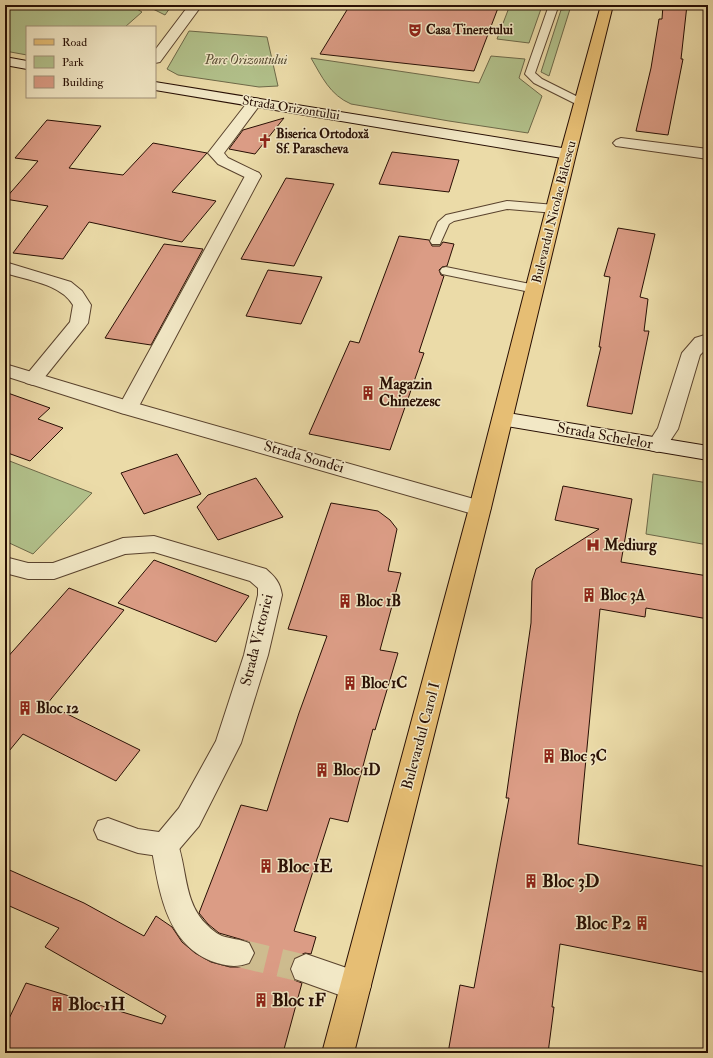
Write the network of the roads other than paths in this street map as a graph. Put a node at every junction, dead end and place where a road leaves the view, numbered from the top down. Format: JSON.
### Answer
{"nodes":[{"id":1,"x":196,"y":5,"type":"edge"},
{"id":2,"x":560,"y":5,"type":"edge"},
{"id":3,"x":607,"y":5,"type":"edge"},
{"id":4,"x":156,"y":58,"type":"edge"},
{"id":5,"x":5,"y":61,"type":"edge"},
{"id":6,"x":26,"y":65,"type":"edge"},
{"id":7,"x":156,"y":86,"type":"edge"},
{"id":8,"x":256,"y":102,"type":"junction"},
{"id":9,"x":582,"y":103,"type":"junction"},
{"id":10,"x":621,"y":143,"type":"dead end"},
{"id":11,"x":568,"y":154,"type":"junction"},
{"id":12,"x":708,"y":154,"type":"edge"},
{"id":13,"x":555,"y":209,"type":"junction"},
{"id":14,"x":436,"y":241,"type":"dead end"},
{"id":15,"x":5,"y":268,"type":"edge"},
{"id":16,"x":446,"y":270,"type":"dead end"},
{"id":17,"x":535,"y":290,"type":"junction"},
{"id":18,"x":708,"y":340,"type":"edge"},
{"id":19,"x":5,"y":370,"type":"edge"},
{"id":20,"x":33,"y":379,"type":"junction"},
{"id":21,"x":128,"y":408,"type":"junction"},
{"id":22,"x":502,"y":419,"type":"junction"},
{"id":23,"x":657,"y":445,"type":"junction"},
{"id":24,"x":708,"y":453,"type":"edge"},
{"id":25,"x":480,"y":508,"type":"junction"},
{"id":26,"x":5,"y":565,"type":"edge"},
{"id":27,"x":108,"y":830,"type":"dead end"},
{"id":28,"x":165,"y":845,"type":"junction"},
{"id":29,"x":239,"y":953,"type":"tunnel mouth"},
{"id":30,"x":306,"y":969,"type":"tunnel mouth"},
{"id":31,"x":356,"y":986,"type":"junction"},
{"id":32,"x":338,"y":1053,"type":"edge"}],
"edges":[{"from":1,"to":4,"type":"street"},
{"from":2,"to":9,"type":"lane"},
{"from":3,"to":9,"type":"main road","name":"Bulevardul Nicolae Bălcescu"},
{"from":5,"to":6,"type":"street"},
{"from":7,"to":8,"type":"street","name":"Strada Orizontului"},
{"from":8,"to":11,"type":"street","name":"Strada Orizontului"},
{"from":8,"to":21,"type":"street"},
{"from":9,"to":11,"type":"main road","name":"Bulevardul Nicolae Bălcescu"},
{"from":10,"to":12,"type":"street"},
{"from":11,"to":13,"type":"main road","name":"Bulevardul Nicolae Bălcescu"},
{"from":13,"to":14,"type":"lane"},
{"from":13,"to":17,"type":"main road","name":"Bulevardul Nicolae Bălcescu"},
{"from":15,"to":20,"type":"street"},
{"from":16,"to":17,"type":"lane"},
{"from":17,"to":22,"type":"main road","name":"Bulevardul Nicolae Bălcescu"},
{"from":18,"to":23,"type":"street"},
{"from":19,"to":20,"type":"street","name":"Strada Sondei"},
{"from":20,"to":21,"type":"street","name":"Strada Sondei"},
{"from":21,"to":25,"type":"street","name":"Strada Sondei"},
{"from":22,"to":23,"type":"street","name":"Strada Schelelor"},
{"from":22,"to":25,"type":"main road","name":"Bulevardul Carol I"},
{"from":23,"to":24,"type":"street","name":"Strada Schelelor"},
{"from":25,"to":31,"type":"main road","name":"Bulevardul Carol I"},
{"from":26,"to":28,"type":"street","name":"Strada Victoriei"},
{"from":27,"to":28,"type":"street"},
{"from":28,"to":29,"type":"street"},
{"from":30,"to":31,"type":"street"},
{"from":31,"to":32,"type":"main road","name":"Bulevardul Carol I"}]}
